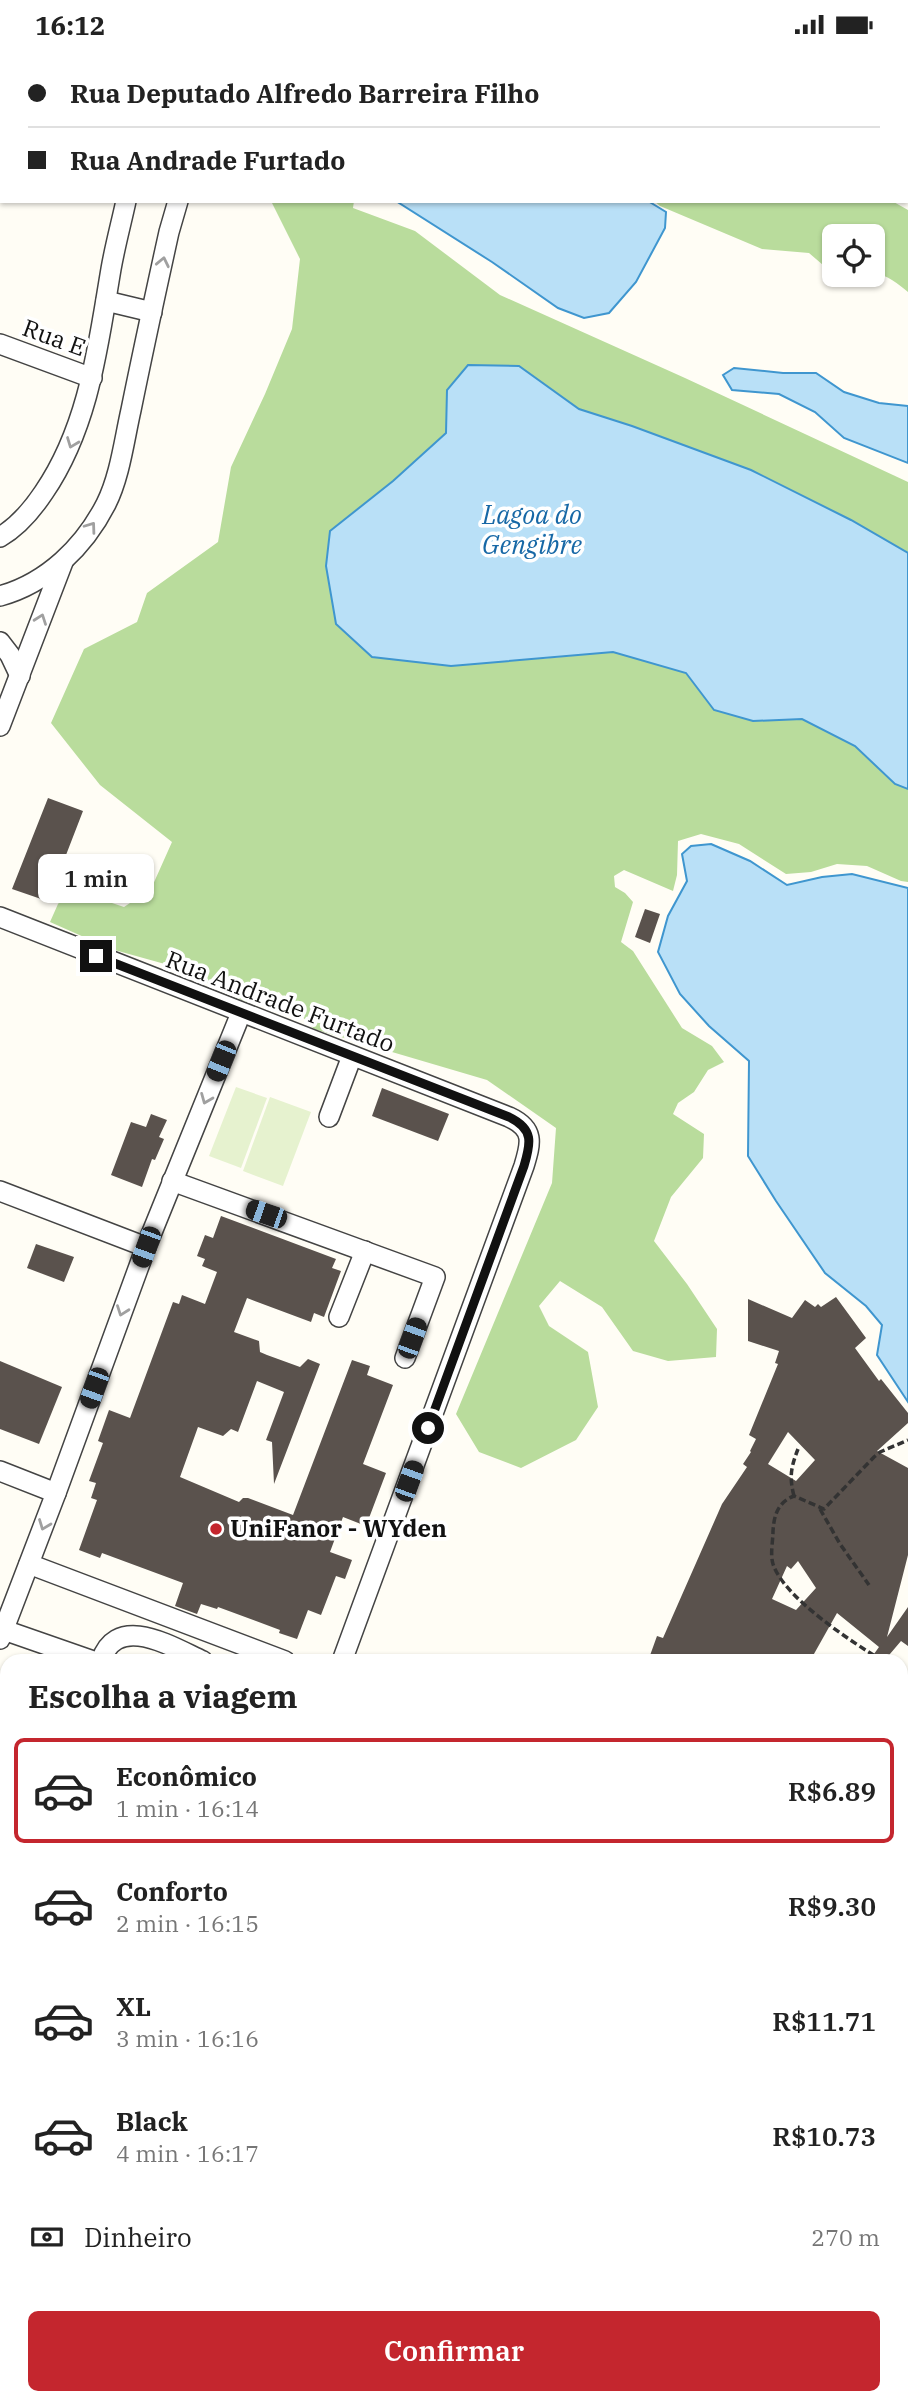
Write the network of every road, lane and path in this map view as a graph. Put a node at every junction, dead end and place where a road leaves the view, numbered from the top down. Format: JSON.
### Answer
{"nodes":[{"id":1,"x":126,"y":203,"type":"edge"},
{"id":2,"x":177,"y":203,"type":"edge"},
{"id":3,"x":106,"y":302,"type":"junction"},
{"id":4,"x":152,"y":312,"type":"junction"},
{"id":5,"x":0,"y":344,"type":"edge"},
{"id":6,"x":92,"y":378,"type":"junction"},
{"id":7,"x":0,"y":537,"type":"edge"},
{"id":8,"x":62,"y":562,"type":"junction"},
{"id":9,"x":0,"y":596,"type":"edge"},
{"id":10,"x":0,"y":642,"type":"edge"},
{"id":11,"x":20,"y":676,"type":"junction"},
{"id":12,"x":0,"y":726,"type":"edge"},
{"id":13,"x":0,"y":917,"type":"edge"},
{"id":14,"x":241,"y":1013,"type":"junction"},
{"id":15,"x":352,"y":1056,"type":"junction"},
{"id":16,"x":329,"y":1117,"type":"dead end"},
{"id":17,"x":173,"y":1181,"type":"junction"},
{"id":18,"x":0,"y":1191,"type":"edge"},
{"id":19,"x":146,"y":1247,"type":"junction"},
{"id":20,"x":365,"y":1251,"type":"junction"},
{"id":21,"x":340,"y":1317,"type":"dead end"},
{"id":22,"x":404,"y":1359,"type":"dead end"},
{"id":23,"x":908,"y":1440,"type":"edge"},
{"id":24,"x":798,"y":1449,"type":"dead end"},
{"id":25,"x":0,"y":1471,"type":"edge"},
{"id":26,"x":56,"y":1493,"type":"junction"},
{"id":27,"x":794,"y":1496,"type":"junction"},
{"id":28,"x":819,"y":1507,"type":"junction"},
{"id":29,"x":29,"y":1564,"type":"junction"},
{"id":30,"x":869,"y":1585,"type":"dead end"},
{"id":31,"x":2,"y":1634,"type":"edge"},
{"id":32,"x":69,"y":1654,"type":"edge"},
{"id":33,"x":104,"y":1654,"type":"edge"},
{"id":34,"x":187,"y":1654,"type":"edge"},
{"id":35,"x":267,"y":1654,"type":"edge"},
{"id":36,"x":345,"y":1654,"type":"edge"},
{"id":37,"x":872,"y":1654,"type":"edge"}],
"edges":[{"from":1,"to":3,"type":"street"},
{"from":4,"to":2,"type":"street","one_way":true},
{"from":3,"to":4,"type":"street"},
{"from":3,"to":6,"type":"street"},
{"from":8,"to":4,"type":"street","one_way":true},
{"from":5,"to":6,"type":"street","name":"Rua E"},
{"from":6,"to":7,"type":"street","one_way":true},
{"from":8,"to":9,"type":"street"},
{"from":11,"to":8,"type":"street","one_way":true},
{"from":10,"to":11,"type":"street"},
{"from":11,"to":12,"type":"street"},
{"from":13,"to":14,"type":"street","name":"Rua Andrade Furtado"},
{"from":14,"to":15,"type":"street","name":"Rua Andrade Furtado"},
{"from":14,"to":17,"type":"street","one_way":true},
{"from":15,"to":16,"type":"street"},
{"from":15,"to":36,"type":"street","name":"Rua Andrade Furtado"},
{"from":17,"to":19,"type":"street"},
{"from":17,"to":20,"type":"street"},
{"from":18,"to":19,"type":"street"},
{"from":19,"to":26,"type":"street","one_way":true},
{"from":20,"to":21,"type":"street"},
{"from":20,"to":22,"type":"street"},
{"from":23,"to":28,"type":"path"},
{"from":24,"to":27,"type":"path"},
{"from":25,"to":26,"type":"street"},
{"from":26,"to":29,"type":"street","one_way":true},
{"from":27,"to":28,"type":"path"},
{"from":27,"to":37,"type":"path"},
{"from":28,"to":30,"type":"path"},
{"from":29,"to":31,"type":"street"},
{"from":29,"to":35,"type":"street"},
{"from":31,"to":32,"type":"street"},
{"from":33,"to":34,"type":"street"}]}
